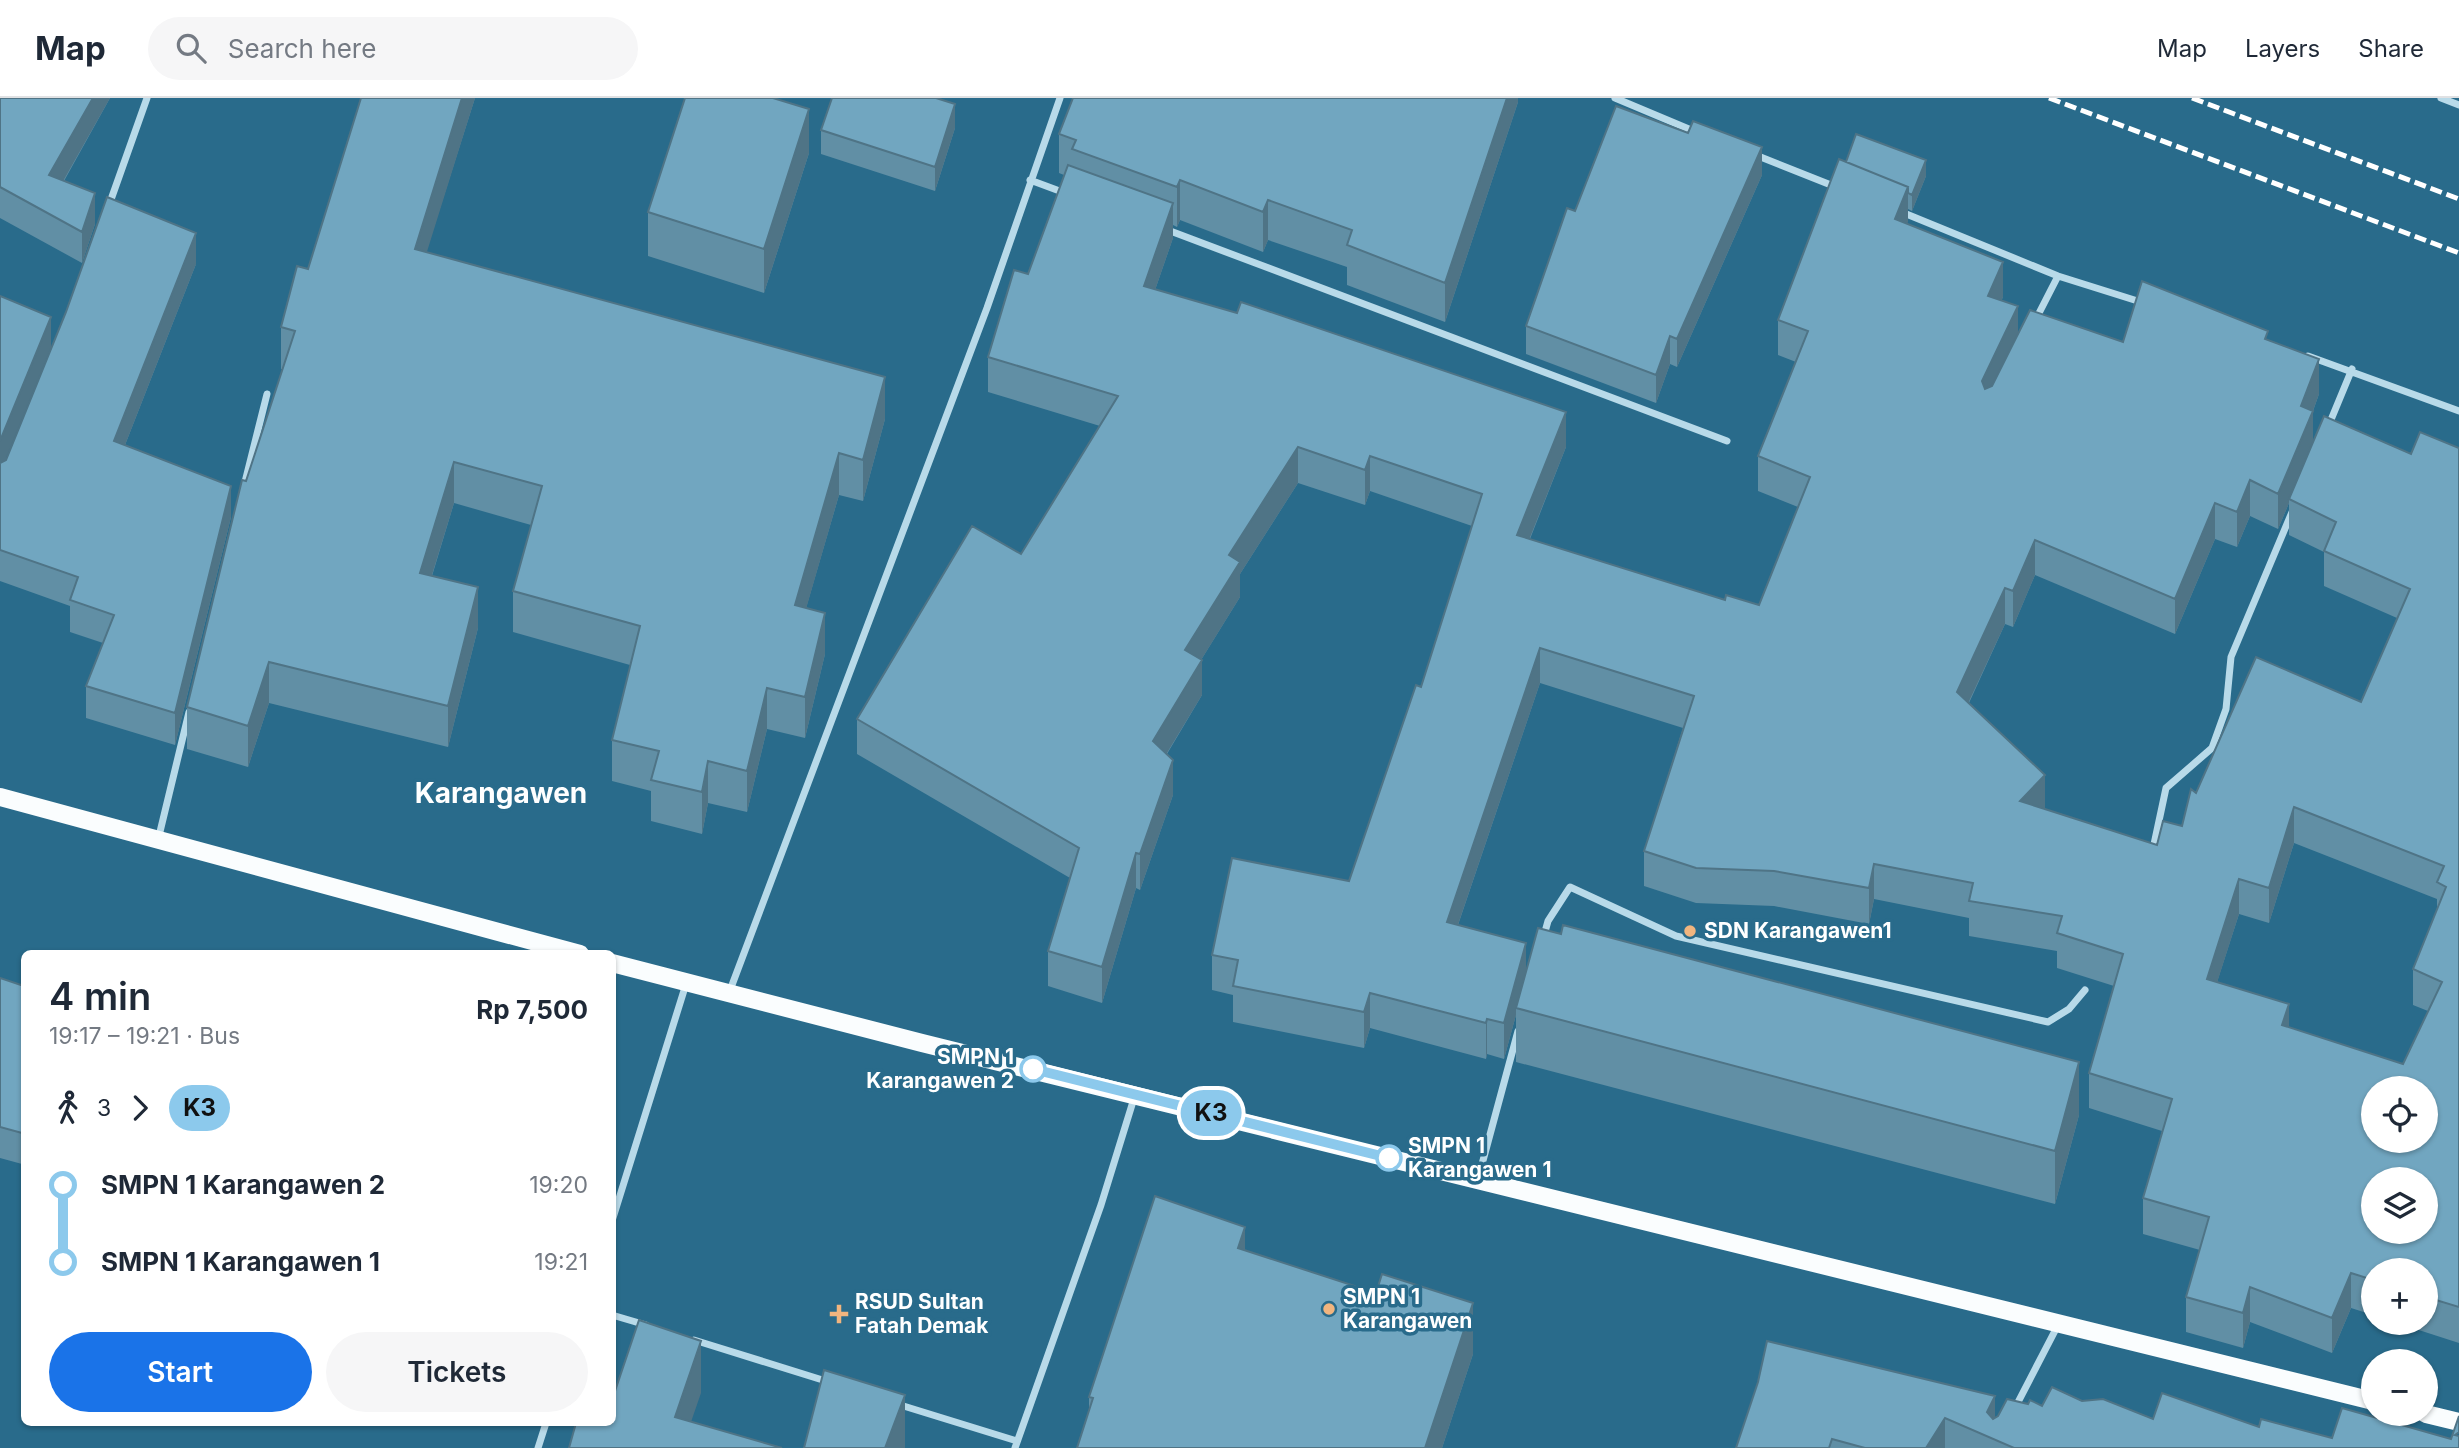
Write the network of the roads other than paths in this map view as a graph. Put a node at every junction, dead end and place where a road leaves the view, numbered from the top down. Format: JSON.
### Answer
{"nodes":[{"id":1,"x":147,"y":98,"type":"edge"},
{"id":2,"x":1060,"y":98,"type":"edge"},
{"id":3,"x":1615,"y":98,"type":"edge"},
{"id":4,"x":2441,"y":98,"type":"edge"},
{"id":5,"x":2459,"y":105,"type":"edge"},
{"id":6,"x":1703,"y":134,"type":"edge"},
{"id":7,"x":1742,"y":150,"type":"edge"},
{"id":8,"x":1030,"y":180,"type":"junction"},
{"id":9,"x":1846,"y":191,"type":"edge"},
{"id":10,"x":1069,"y":194,"type":"edge"},
{"id":11,"x":1885,"y":206,"type":"edge"},
{"id":12,"x":106,"y":213,"type":"edge"},
{"id":13,"x":1159,"y":227,"type":"edge"},
{"id":14,"x":2058,"y":276,"type":"junction"},
{"id":15,"x":2147,"y":304,"type":"edge"},
{"id":16,"x":2034,"y":323,"type":"edge"},
{"id":17,"x":2301,"y":353,"type":"edge"},
{"id":18,"x":2352,"y":369,"type":"junction"},
{"id":19,"x":267,"y":394,"type":"dead end"},
{"id":20,"x":2459,"y":411,"type":"edge"},
{"id":21,"x":2325,"y":432,"type":"edge"},
{"id":22,"x":1727,"y":442,"type":"dead end"},
{"id":23,"x":241,"y":499,"type":"edge"},
{"id":24,"x":2294,"y":507,"type":"edge"},
{"id":25,"x":193,"y":696,"type":"edge"},
{"id":26,"x":0,"y":797,"type":"edge"},
{"id":27,"x":158,"y":841,"type":"junction"},
{"id":28,"x":2153,"y":849,"type":"edge"},
{"id":29,"x":1541,"y":947,"type":"edge"},
{"id":30,"x":565,"y":950,"type":"edge"},
{"id":31,"x":616,"y":964,"type":"edge"},
{"id":32,"x":687,"y":983,"type":"junction"},
{"id":33,"x":2085,"y":990,"type":"dead end"},
{"id":34,"x":729,"y":993,"type":"junction"},
{"id":35,"x":1520,"y":1025,"type":"edge"},
{"id":36,"x":1136,"y":1095,"type":"junction"},
{"id":37,"x":1478,"y":1179,"type":"junction"},
{"id":38,"x":616,"y":1208,"type":"edge"},
{"id":39,"x":616,"y":1316,"type":"edge"},
{"id":40,"x":2058,"y":1325,"type":"junction"},
{"id":41,"x":652,"y":1327,"type":"edge"},
{"id":42,"x":691,"y":1339,"type":"edge"},
{"id":43,"x":834,"y":1384,"type":"edge"},
{"id":44,"x":2361,"y":1398,"type":"edge"},
{"id":45,"x":887,"y":1400,"type":"edge"},
{"id":46,"x":2011,"y":1416,"type":"edge"},
{"id":47,"x":2438,"y":1417,"type":"edge"},
{"id":48,"x":2459,"y":1422,"type":"edge"},
{"id":49,"x":545,"y":1426,"type":"edge"},
{"id":50,"x":1016,"y":1445,"type":"edge"},
{"id":51,"x":538,"y":1448,"type":"edge"}],
"edges":[{"from":1,"to":12,"type":"street"},
{"from":2,"to":8,"type":"street"},
{"from":3,"to":6,"type":"street"},
{"from":4,"to":5,"type":"street"},
{"from":7,"to":9,"type":"street"},
{"from":8,"to":10,"type":"street"},
{"from":8,"to":34,"type":"street"},
{"from":11,"to":14,"type":"street"},
{"from":13,"to":22,"type":"street"},
{"from":14,"to":15,"type":"street"},
{"from":14,"to":16,"type":"street"},
{"from":17,"to":18,"type":"street"},
{"from":18,"to":20,"type":"street"},
{"from":18,"to":21,"type":"street"},
{"from":19,"to":23,"type":"street"},
{"from":24,"to":28,"type":"street"},
{"from":25,"to":27,"type":"street"},
{"from":26,"to":27,"type":"main road"},
{"from":27,"to":30,"type":"main road"},
{"from":29,"to":33,"type":"street"},
{"from":31,"to":32,"type":"main road"},
{"from":32,"to":34,"type":"main road"},
{"from":32,"to":38,"type":"street"},
{"from":34,"to":36,"type":"main road"},
{"from":35,"to":37,"type":"street"},
{"from":36,"to":37,"type":"main road"},
{"from":36,"to":50,"type":"street"},
{"from":37,"to":40,"type":"main road"},
{"from":39,"to":41,"type":"street"},
{"from":40,"to":44,"type":"main road"},
{"from":40,"to":46,"type":"street"},
{"from":42,"to":43,"type":"street"},
{"from":45,"to":50,"type":"street"},
{"from":47,"to":48,"type":"main road"},
{"from":49,"to":51,"type":"street"}]}
